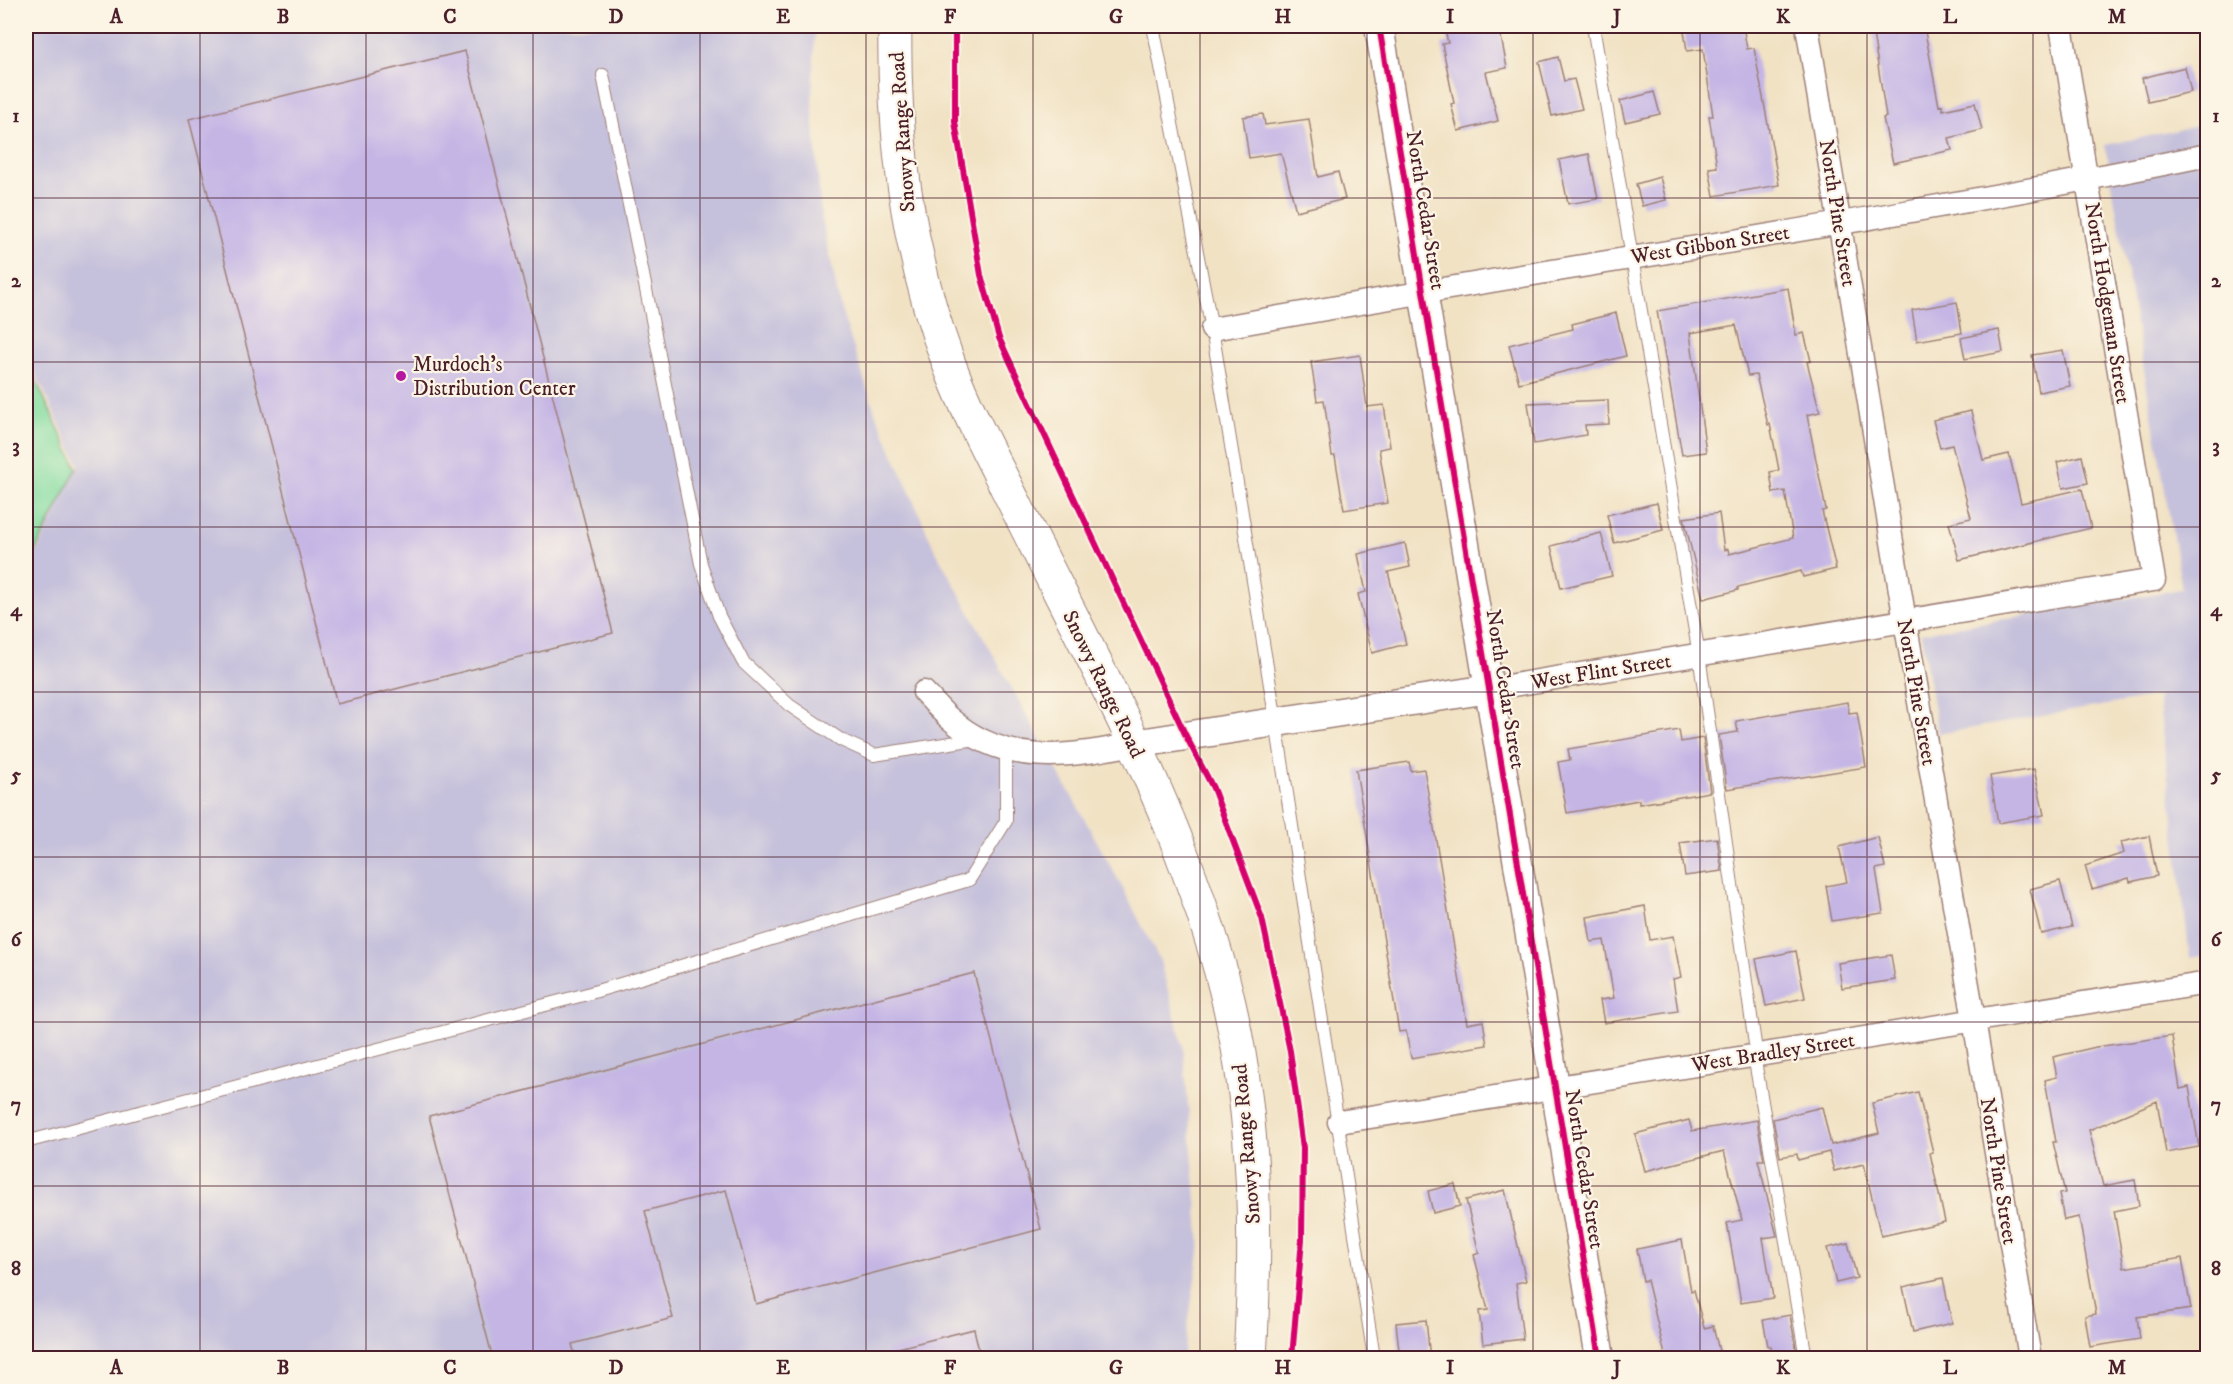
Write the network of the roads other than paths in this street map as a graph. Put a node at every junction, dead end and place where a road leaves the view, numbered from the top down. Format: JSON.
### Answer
{"nodes":[{"id":1,"x":894,"y":26,"type":"edge"},
{"id":2,"x":1153,"y":26,"type":"edge"},
{"id":3,"x":1379,"y":26,"type":"edge"},
{"id":4,"x":1593,"y":26,"type":"edge"},
{"id":5,"x":1807,"y":26,"type":"edge"},
{"id":6,"x":2061,"y":26,"type":"edge"},
{"id":7,"x":603,"y":75,"type":"dead end"},
{"id":8,"x":2208,"y":155,"type":"edge"},
{"id":9,"x":2087,"y":180,"type":"junction"},
{"id":10,"x":1839,"y":223,"type":"junction"},
{"id":11,"x":1631,"y":257,"type":"junction"},
{"id":12,"x":1423,"y":291,"type":"junction"},
{"id":13,"x":1212,"y":329,"type":"junction"},
{"id":14,"x":2154,"y":580,"type":"joint"},
{"id":15,"x":1905,"y":621,"type":"junction"},
{"id":16,"x":1699,"y":655,"type":"junction"},
{"id":17,"x":1489,"y":689,"type":"junction"},
{"id":18,"x":924,"y":692,"type":"dead end"},
{"id":19,"x":1276,"y":722,"type":"junction"},
{"id":20,"x":980,"y":739,"type":"junction"},
{"id":21,"x":1134,"y":744,"type":"junction"},
{"id":22,"x":1006,"y":750,"type":"junction"},
{"id":23,"x":2208,"y":983,"type":"edge"},
{"id":24,"x":1974,"y":1020,"type":"junction"},
{"id":25,"x":1754,"y":1055,"type":"junction"},
{"id":26,"x":1555,"y":1087,"type":"junction"},
{"id":27,"x":1339,"y":1122,"type":"junction"},
{"id":28,"x":26,"y":1142,"type":"edge"},
{"id":29,"x":1250,"y":1359,"type":"edge"},
{"id":30,"x":1374,"y":1359,"type":"edge"},
{"id":31,"x":1600,"y":1359,"type":"edge"},
{"id":32,"x":1806,"y":1359,"type":"edge"},
{"id":33,"x":2030,"y":1359,"type":"edge"}],
"edges":[{"from":1,"to":21,"type":"main road","name":"Snowy Range Road"},
{"from":2,"to":13,"type":"lane"},
{"from":3,"to":12,"type":"street","name":"North Cedar Street"},
{"from":4,"to":11,"type":"lane"},
{"from":5,"to":10,"type":"street","name":"North Pine Street"},
{"from":6,"to":9,"type":"street","name":"North Hodgeman Street"},
{"from":7,"to":20,"type":"lane"},
{"from":8,"to":9,"type":"street","name":"West Gibbon Street"},
{"from":9,"to":10,"type":"street","name":"West Gibbon Street"},
{"from":9,"to":14,"type":"street","name":"North Hodgeman Street"},
{"from":10,"to":11,"type":"street","name":"West Gibbon Street"},
{"from":10,"to":15,"type":"street","name":"North Pine Street"},
{"from":11,"to":12,"type":"street","name":"West Gibbon Street"},
{"from":11,"to":16,"type":"lane"},
{"from":12,"to":13,"type":"street","name":"West Gibbon Street"},
{"from":12,"to":17,"type":"street","name":"North Cedar Street"},
{"from":13,"to":19,"type":"lane"},
{"from":14,"to":15,"type":"street","name":"West Flint Street"},
{"from":15,"to":16,"type":"street","name":"West Flint Street"},
{"from":15,"to":24,"type":"street","name":"North Pine Street"},
{"from":16,"to":17,"type":"street","name":"West Flint Street"},
{"from":16,"to":25,"type":"lane"},
{"from":17,"to":19,"type":"street","name":"West Flint Street"},
{"from":17,"to":26,"type":"street","name":"North Cedar Street"},
{"from":18,"to":20,"type":"street","name":"West Flint Street"},
{"from":19,"to":21,"type":"street","name":"West Flint Street"},
{"from":19,"to":27,"type":"lane"},
{"from":20,"to":22,"type":"street","name":"West Flint Street"},
{"from":21,"to":22,"type":"street","name":"West Flint Street"},
{"from":21,"to":29,"type":"main road","name":"Snowy Range Road"},
{"from":22,"to":28,"type":"lane"},
{"from":23,"to":24,"type":"street","name":"West Bradley Street"},
{"from":24,"to":25,"type":"street","name":"West Bradley Street"},
{"from":24,"to":33,"type":"street","name":"North Pine Street"},
{"from":25,"to":26,"type":"street","name":"West Bradley Street"},
{"from":25,"to":32,"type":"lane"},
{"from":26,"to":27,"type":"street","name":"West Bradley Street"},
{"from":26,"to":31,"type":"street","name":"North Cedar Street"},
{"from":27,"to":30,"type":"lane"}]}
